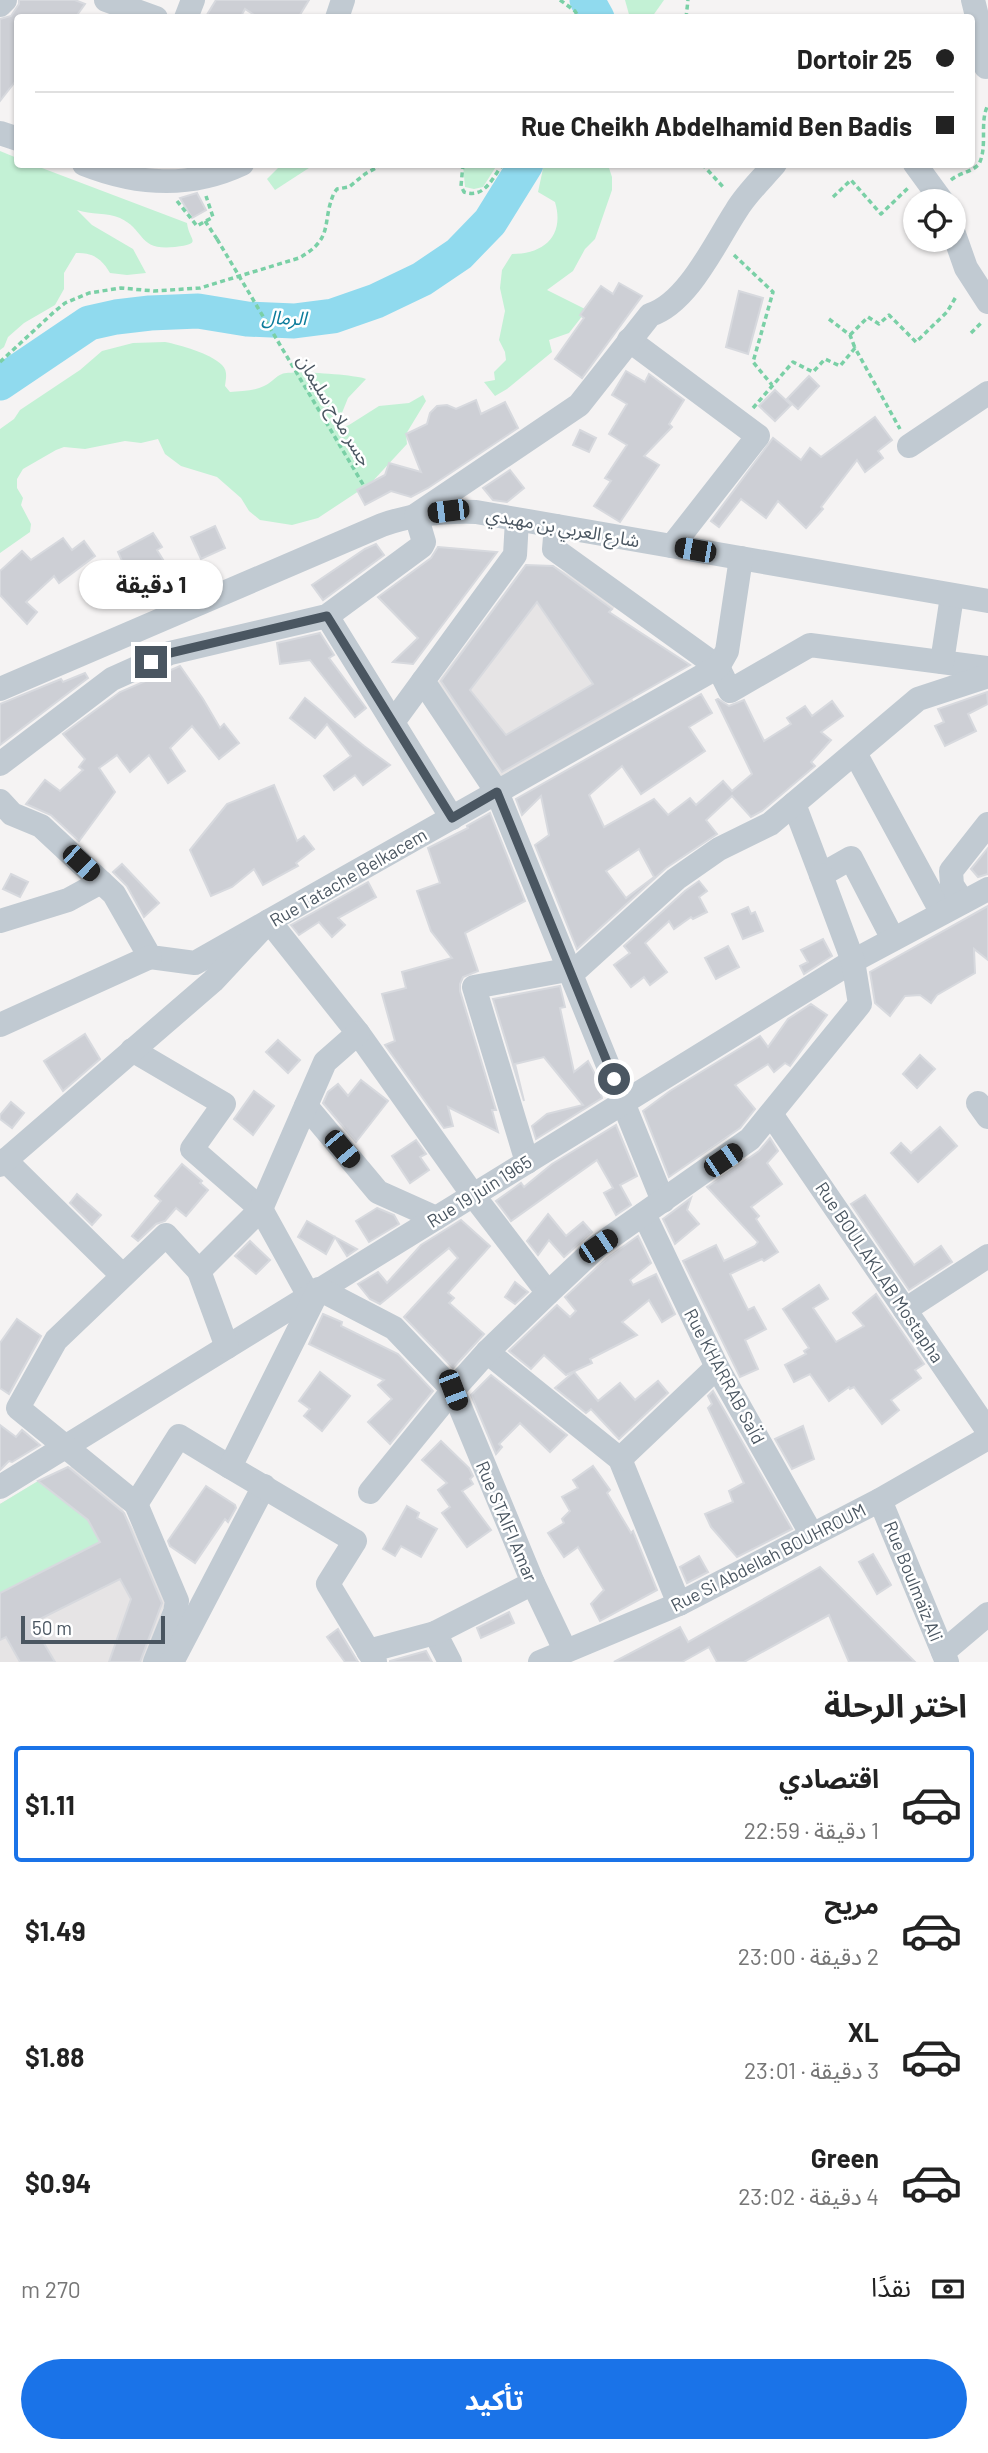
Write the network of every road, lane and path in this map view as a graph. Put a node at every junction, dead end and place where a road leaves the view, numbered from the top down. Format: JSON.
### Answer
{"nodes":[{"id":1,"x":5,"y":0,"type":"edge"},
{"id":2,"x":106,"y":0,"type":"edge"},
{"id":3,"x":560,"y":0,"type":"edge"},
{"id":4,"x":972,"y":0,"type":"edge"},
{"id":5,"x":0,"y":5,"type":"edge"},
{"id":6,"x":145,"y":14,"type":"edge"},
{"id":7,"x":577,"y":14,"type":"edge"},
{"id":8,"x":982,"y":68,"type":"edge"},
{"id":9,"x":988,"y":104,"type":"edge"},
{"id":10,"x":96,"y":168,"type":"edge"},
{"id":11,"x":233,"y":168,"type":"edge"},
{"id":12,"x":376,"y":168,"type":"edge"},
{"id":13,"x":463,"y":168,"type":"edge"},
{"id":14,"x":500,"y":168,"type":"edge"},
{"id":15,"x":706,"y":168,"type":"edge"},
{"id":16,"x":772,"y":168,"type":"edge"},
{"id":17,"x":974,"y":168,"type":"edge"},
{"id":18,"x":975,"y":168,"type":"edge"},
{"id":19,"x":919,"y":169,"type":"edge"},
{"id":20,"x":199,"y":178,"type":"junction"},
{"id":21,"x":161,"y":181,"type":"junction"},
{"id":22,"x":942,"y":189,"type":"edge"},
{"id":23,"x":947,"y":189,"type":"edge"},
{"id":24,"x":833,"y":197,"type":"dead end"},
{"id":25,"x":737,"y":209,"type":"junction"},
{"id":26,"x":205,"y":221,"type":"junction"},
{"id":27,"x":719,"y":241,"type":"junction"},
{"id":28,"x":961,"y":252,"type":"edge"},
{"id":29,"x":971,"y":275,"type":"junction"},
{"id":30,"x":988,"y":302,"type":"edge"},
{"id":31,"x":988,"y":316,"type":"edge"},
{"id":32,"x":829,"y":319,"type":"dead end"},
{"id":33,"x":971,"y":333,"type":"dead end"},
{"id":34,"x":850,"y":335,"type":"junction"},
{"id":35,"x":629,"y":340,"type":"junction"},
{"id":36,"x":855,"y":348,"type":"junction"},
{"id":37,"x":0,"y":362,"type":"edge"},
{"id":38,"x":772,"y":385,"type":"junction"},
{"id":39,"x":988,"y":393,"type":"edge"},
{"id":40,"x":744,"y":426,"type":"junction"},
{"id":41,"x":909,"y":446,"type":"joint"},
{"id":42,"x":364,"y":486,"type":"dead end"},
{"id":43,"x":416,"y":515,"type":"junction"},
{"id":44,"x":517,"y":520,"type":"junction"},
{"id":45,"x":556,"y":526,"type":"junction"},
{"id":46,"x":672,"y":546,"type":"junction"},
{"id":47,"x":741,"y":558,"type":"junction"},
{"id":48,"x":952,"y":596,"type":"junction"},
{"id":49,"x":988,"y":601,"type":"edge"},
{"id":50,"x":327,"y":616,"type":"junction"},
{"id":51,"x":942,"y":662,"type":"junction"},
{"id":52,"x":718,"y":667,"type":"junction"},
{"id":53,"x":988,"y":668,"type":"edge"},
{"id":54,"x":988,"y":676,"type":"edge"},
{"id":55,"x":423,"y":681,"type":"junction"},
{"id":56,"x":0,"y":688,"type":"edge"},
{"id":57,"x":393,"y":722,"type":"junction"},
{"id":58,"x":855,"y":753,"type":"junction"},
{"id":59,"x":0,"y":764,"type":"edge"},
{"id":60,"x":497,"y":792,"type":"junction"},
{"id":61,"x":0,"y":801,"type":"edge"},
{"id":62,"x":794,"y":804,"type":"junction"},
{"id":63,"x":452,"y":818,"type":"junction"},
{"id":64,"x":988,"y":824,"type":"edge"},
{"id":65,"x":821,"y":875,"type":"junction"},
{"id":66,"x":101,"y":882,"type":"junction"},
{"id":67,"x":988,"y":889,"type":"edge"},
{"id":68,"x":953,"y":908,"type":"junction"},
{"id":69,"x":0,"y":921,"type":"edge"},
{"id":70,"x":269,"y":921,"type":"junction"},
{"id":71,"x":893,"y":939,"type":"junction"},
{"id":72,"x":149,"y":957,"type":"junction"},
{"id":73,"x":853,"y":961,"type":"junction"},
{"id":74,"x":570,"y":970,"type":"junction"},
{"id":75,"x":0,"y":1025,"type":"edge"},
{"id":76,"x":358,"y":1033,"type":"junction"},
{"id":77,"x":132,"y":1050,"type":"junction"},
{"id":78,"x":623,"y":1101,"type":"junction"},
{"id":79,"x":306,"y":1106,"type":"junction"},
{"id":80,"x":771,"y":1114,"type":"junction"},
{"id":81,"x":527,"y":1161,"type":"junction"},
{"id":82,"x":3,"y":1163,"type":"edge"},
{"id":83,"x":473,"y":1195,"type":"junction"},
{"id":84,"x":654,"y":1208,"type":"junction"},
{"id":85,"x":261,"y":1209,"type":"junction"},
{"id":86,"x":436,"y":1218,"type":"junction"},
{"id":87,"x":988,"y":1256,"type":"edge"},
{"id":88,"x":199,"y":1271,"type":"junction"},
{"id":89,"x":122,"y":1275,"type":"junction"},
{"id":90,"x":314,"y":1293,"type":"junction"},
{"id":91,"x":548,"y":1293,"type":"junction"},
{"id":92,"x":905,"y":1310,"type":"junction"},
{"id":93,"x":227,"y":1347,"type":"junction"},
{"id":94,"x":487,"y":1352,"type":"junction"},
{"id":95,"x":717,"y":1367,"type":"junction"},
{"id":96,"x":453,"y":1390,"type":"junction"},
{"id":97,"x":988,"y":1431,"type":"edge"},
{"id":98,"x":988,"y":1438,"type":"edge"},
{"id":99,"x":66,"y":1446,"type":"junction"},
{"id":100,"x":620,"y":1459,"type":"junction"},
{"id":101,"x":230,"y":1466,"type":"junction"},
{"id":102,"x":264,"y":1486,"type":"junction"},
{"id":103,"x":0,"y":1487,"type":"edge"},
{"id":104,"x":370,"y":1492,"type":"dead end"},
{"id":105,"x":880,"y":1500,"type":"junction"},
{"id":106,"x":136,"y":1504,"type":"junction"},
{"id":107,"x":812,"y":1535,"type":"junction"},
{"id":108,"x":533,"y":1583,"type":"junction"},
{"id":109,"x":679,"y":1604,"type":"junction"},
{"id":110,"x":988,"y":1614,"type":"edge"},
{"id":111,"x":435,"y":1633,"type":"junction"},
{"id":112,"x":565,"y":1650,"type":"junction"},
{"id":113,"x":372,"y":1656,"type":"edge"},
{"id":114,"x":945,"y":1657,"type":"edge"},
{"id":115,"x":155,"y":1662,"type":"edge"},
{"id":116,"x":172,"y":1662,"type":"edge"},
{"id":117,"x":450,"y":1662,"type":"edge"},
{"id":118,"x":541,"y":1662,"type":"edge"}],
"edges":[{"from":1,"to":5,"type":"street"},
{"from":2,"to":6,"type":"street"},
{"from":3,"to":7,"type":"path"},
{"from":4,"to":8,"type":"street"},
{"from":9,"to":18,"type":"path"},
{"from":10,"to":21,"type":"street"},
{"from":11,"to":20,"type":"street"},
{"from":12,"to":37,"type":"path"},
{"from":13,"to":14,"type":"path"},
{"from":15,"to":25,"type":"path"},
{"from":16,"to":25,"type":"street"},
{"from":17,"to":23,"type":"path"},
{"from":19,"to":22,"type":"street"},
{"from":19,"to":24,"type":"path"},
{"from":20,"to":21,"type":"street"},
{"from":20,"to":26,"type":"path"},
{"from":21,"to":26,"type":"path"},
{"from":25,"to":27,"type":"street"},
{"from":26,"to":42,"type":"path","name":"جسر ملاح سليمان","bridge":true},
{"from":27,"to":35,"type":"street"},
{"from":27,"to":38,"type":"path"},
{"from":28,"to":29,"type":"street"},
{"from":29,"to":30,"type":"street"},
{"from":29,"to":34,"type":"path"},
{"from":31,"to":33,"type":"path"},
{"from":32,"to":34,"type":"path"},
{"from":34,"to":36,"type":"path"},
{"from":35,"to":40,"type":"street"},
{"from":35,"to":43,"type":"street"},
{"from":36,"to":38,"type":"path"},
{"from":36,"to":41,"type":"path"},
{"from":38,"to":40,"type":"path"},
{"from":39,"to":41,"type":"street"},
{"from":40,"to":46,"type":"street"},
{"from":43,"to":44,"type":"street","name":"شارع العربي بن مهيدي"},
{"from":43,"to":50,"type":"street"},
{"from":43,"to":56,"type":"street","name":"شارع العربي بن مهيدي"},
{"from":44,"to":45,"type":"street","name":"شارع العربي بن مهيدي"},
{"from":44,"to":55,"type":"street"},
{"from":45,"to":46,"type":"street","name":"شارع العربي بن مهيدي"},
{"from":45,"to":52,"type":"street"},
{"from":46,"to":47,"type":"street","name":"شارع العربي بن مهيدي"},
{"from":47,"to":48,"type":"street","name":"شارع العربي بن مهيدي"},
{"from":47,"to":52,"type":"street"},
{"from":48,"to":49,"type":"street","name":"شارع العربي بن مهيدي"},
{"from":48,"to":51,"type":"street"},
{"from":50,"to":57,"type":"street"},
{"from":50,"to":59,"type":"street"},
{"from":51,"to":52,"type":"street"},
{"from":51,"to":53,"type":"street"},
{"from":52,"to":60,"type":"street","name":"Rue Tatache Belkacem"},
{"from":54,"to":58,"type":"street"},
{"from":55,"to":57,"type":"street"},
{"from":55,"to":60,"type":"street","name":"Rue KHARRAB SaÏd"},
{"from":57,"to":63,"type":"street"},
{"from":58,"to":62,"type":"street"},
{"from":58,"to":68,"type":"street"},
{"from":60,"to":63,"type":"street","name":"Rue Tatache Belkacem"},
{"from":60,"to":74,"type":"street","name":"Rue KHARRAB SaÏd"},
{"from":61,"to":66,"type":"street"},
{"from":62,"to":65,"type":"street"},
{"from":62,"to":74,"type":"street"},
{"from":63,"to":70,"type":"street","name":"Rue Tatache Belkacem"},
{"from":64,"to":68,"type":"street"},
{"from":65,"to":71,"type":"street"},
{"from":65,"to":73,"type":"street"},
{"from":66,"to":69,"type":"street"},
{"from":66,"to":72,"type":"street"},
{"from":67,"to":68,"type":"street","name":"Rue 19 juin 1965"},
{"from":68,"to":71,"type":"street","name":"Rue 19 juin 1965"},
{"from":70,"to":72,"type":"street"},
{"from":70,"to":76,"type":"street"},
{"from":70,"to":77,"type":"street","name":"Rue Tatache Belkacem"},
{"from":71,"to":73,"type":"street","name":"Rue 19 juin 1965"},
{"from":72,"to":75,"type":"street"},
{"from":73,"to":78,"type":"street","name":"Rue 19 juin 1965"},
{"from":73,"to":80,"type":"street"},
{"from":74,"to":78,"type":"street","name":"Rue KHARRAB SaÏd"},
{"from":74,"to":81,"type":"street"},
{"from":76,"to":79,"type":"street"},
{"from":76,"to":83,"type":"street"},
{"from":77,"to":82,"type":"street","name":"Rue Tatache Belkacem"},
{"from":77,"to":85,"type":"street"},
{"from":78,"to":81,"type":"street","name":"Rue 19 juin 1965"},
{"from":78,"to":84,"type":"street","name":"Rue KHARRAB SaÏd"},
{"from":79,"to":85,"type":"street"},
{"from":79,"to":86,"type":"street"},
{"from":80,"to":84,"type":"street"},
{"from":80,"to":92,"type":"street","name":"Rue BOULAKLAB Mostapha"},
{"from":81,"to":83,"type":"street","name":"Rue 19 juin 1965"},
{"from":82,"to":89,"type":"street"},
{"from":83,"to":86,"type":"street","name":"Rue 19 juin 1965"},
{"from":83,"to":91,"type":"street"},
{"from":84,"to":91,"type":"street"},
{"from":84,"to":95,"type":"street","name":"Rue KHARRAB SaÏd"},
{"from":85,"to":88,"type":"street"},
{"from":85,"to":90,"type":"street"},
{"from":86,"to":90,"type":"street","name":"Rue 19 juin 1965"},
{"from":87,"to":92,"type":"street"},
{"from":88,"to":89,"type":"street"},
{"from":88,"to":93,"type":"street"},
{"from":89,"to":99,"type":"street"},
{"from":90,"to":93,"type":"street","name":"Rue 19 juin 1965"},
{"from":90,"to":96,"type":"street"},
{"from":90,"to":101,"type":"street"},
{"from":91,"to":94,"type":"street"},
{"from":92,"to":97,"type":"street","name":"Rue BOULAKLAB Mostapha"},
{"from":93,"to":99,"type":"street","name":"Rue 19 juin 1965"},
{"from":94,"to":96,"type":"street"},
{"from":94,"to":100,"type":"street"},
{"from":95,"to":100,"type":"street"},
{"from":95,"to":107,"type":"street","name":"Rue KHARRAB SaÏd"},
{"from":96,"to":104,"type":"street"},
{"from":96,"to":108,"type":"street","name":"Rue STAIFI Amar"},
{"from":98,"to":105,"type":"street","name":"Rue Si Abdellah BOUHROUM"},
{"from":99,"to":103,"type":"street","name":"Rue 19 juin 1965"},
{"from":99,"to":106,"type":"street"},
{"from":100,"to":109,"type":"street"},
{"from":101,"to":102,"type":"street"},
{"from":101,"to":106,"type":"street"},
{"from":102,"to":113,"type":"street"},
{"from":102,"to":116,"type":"street"},
{"from":105,"to":107,"type":"street","name":"Rue Si Abdellah BOUHROUM"},
{"from":105,"to":114,"type":"street","name":"Rue Boulmaïz Ali"},
{"from":106,"to":115,"type":"street"},
{"from":107,"to":109,"type":"street","name":"Rue Si Abdellah BOUHROUM"},
{"from":108,"to":111,"type":"street"},
{"from":108,"to":112,"type":"street","name":"Rue STAIFI Amar"},
{"from":109,"to":112,"type":"street","name":"Rue Si Abdellah BOUHROUM"},
{"from":110,"to":114,"type":"street"},
{"from":111,"to":113,"type":"street"},
{"from":111,"to":117,"type":"street"},
{"from":112,"to":118,"type":"street","name":"Rue Si Abdellah BOUHROUM"}]}
